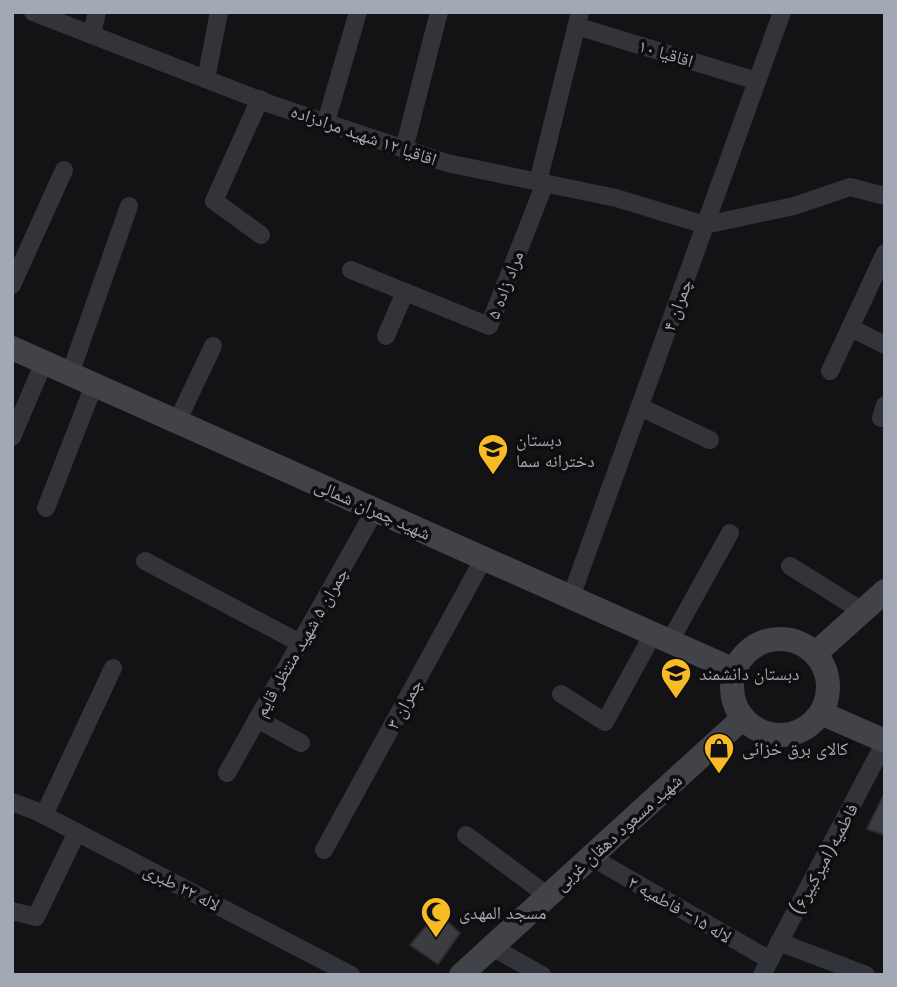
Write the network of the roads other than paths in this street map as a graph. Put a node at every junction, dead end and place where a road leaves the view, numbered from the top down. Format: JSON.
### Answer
{"nodes":[{"id":1,"x":33,"y":12,"type":"edge"},
{"id":2,"x":97,"y":12,"type":"edge"},
{"id":3,"x":219,"y":12,"type":"edge"},
{"id":4,"x":358,"y":12,"type":"edge"},
{"id":5,"x":439,"y":12,"type":"edge"},
{"id":6,"x":782,"y":12,"type":"edge"},
{"id":7,"x":578,"y":19,"type":"edge"},
{"id":8,"x":92,"y":34,"type":"junction"},
{"id":9,"x":206,"y":79,"type":"junction"},
{"id":10,"x":757,"y":81,"type":"junction"},
{"id":11,"x":260,"y":99,"type":"junction"},
{"id":12,"x":326,"y":122,"type":"junction"},
{"id":13,"x":404,"y":149,"type":"junction"},
{"id":14,"x":64,"y":170,"type":"dead end"},
{"id":15,"x":541,"y":183,"type":"junction"},
{"id":16,"x":885,"y":196,"type":"edge"},
{"id":17,"x":129,"y":206,"type":"dead end"},
{"id":18,"x":705,"y":225,"type":"junction"},
{"id":19,"x":261,"y":235,"type":"dead end"},
{"id":20,"x":885,"y":253,"type":"edge"},
{"id":21,"x":351,"y":270,"type":"dead end"},
{"id":22,"x":12,"y":285,"type":"edge"},
{"id":23,"x":405,"y":292,"type":"junction"},
{"id":24,"x":851,"y":328,"type":"junction"},
{"id":25,"x":386,"y":336,"type":"dead end"},
{"id":26,"x":885,"y":345,"type":"edge"},
{"id":27,"x":213,"y":346,"type":"dead end"},
{"id":28,"x":12,"y":348,"type":"edge"},
{"id":29,"x":44,"y":362,"type":"junction"},
{"id":30,"x":830,"y":371,"type":"dead end"},
{"id":31,"x":70,"y":374,"type":"junction"},
{"id":32,"x":94,"y":385,"type":"junction"},
{"id":33,"x":640,"y":407,"type":"junction"},
{"id":34,"x":177,"y":422,"type":"junction"},
{"id":35,"x":12,"y":437,"type":"edge"},
{"id":36,"x":710,"y":440,"type":"dead end"},
{"id":37,"x":46,"y":508,"type":"dead end"},
{"id":38,"x":375,"y":510,"type":"junction"},
{"id":39,"x":730,"y":533,"type":"dead end"},
{"id":40,"x":484,"y":558,"type":"junction"},
{"id":41,"x":145,"y":561,"type":"dead end"},
{"id":42,"x":790,"y":566,"type":"dead end"},
{"id":43,"x":885,"y":591,"type":"edge"},
{"id":44,"x":571,"y":597,"type":"junction"},
{"id":45,"x":862,"y":611,"type":"junction"},
{"id":46,"x":662,"y":638,"type":"junction"},
{"id":47,"x":300,"y":643,"type":"junction"},
{"id":48,"x":816,"y":653,"type":"junction"},
{"id":49,"x":113,"y":668,"type":"dead end"},
{"id":50,"x":734,"y":670,"type":"junction"},
{"id":51,"x":561,"y":694,"type":"dead end"},
{"id":52,"x":821,"y":713,"type":"junction"},
{"id":53,"x":743,"y":718,"type":"junction"},
{"id":54,"x":257,"y":719,"type":"junction"},
{"id":55,"x":885,"y":741,"type":"edge"},
{"id":56,"x":301,"y":743,"type":"dead end"},
{"id":57,"x":226,"y":773,"type":"dead end"},
{"id":58,"x":12,"y":802,"type":"edge"},
{"id":59,"x":44,"y":815,"type":"junction"},
{"id":60,"x":77,"y":832,"type":"junction"},
{"id":61,"x":466,"y":835,"type":"dead end"},
{"id":62,"x":324,"y":850,"type":"dead end"},
{"id":63,"x":590,"y":857,"type":"junction"},
{"id":64,"x":548,"y":896,"type":"junction"},
{"id":65,"x":12,"y":911,"type":"edge"},
{"id":66,"x":779,"y":942,"type":"junction"},
{"id":67,"x":492,"y":947,"type":"junction"},
{"id":68,"x":766,"y":968,"type":"edge"},
{"id":69,"x":351,"y":975,"type":"edge"},
{"id":70,"x":461,"y":975,"type":"edge"},
{"id":71,"x":542,"y":975,"type":"edge"},
{"id":72,"x":866,"y":975,"type":"edge"}],
"edges":[{"from":1,"to":8,"type":"street","name":"اقاقیا ۱۲ شهید مرادزاده"},
{"from":2,"to":8,"type":"street"},
{"from":3,"to":9,"type":"street"},
{"from":4,"to":12,"type":"street"},
{"from":5,"to":13,"type":"street"},
{"from":6,"to":10,"type":"street","name":"چمران ۴"},
{"from":7,"to":10,"type":"street","name":"اقاقیا ۱۰"},
{"from":7,"to":15,"type":"street"},
{"from":8,"to":9,"type":"street","name":"اقاقیا ۱۲ شهید مرادزاده"},
{"from":9,"to":11,"type":"street","name":"اقاقیا ۱۲ شهید مرادزاده"},
{"from":10,"to":18,"type":"street","name":"چمران ۴"},
{"from":11,"to":12,"type":"street","name":"اقاقیا ۱۲ شهید مرادزاده"},
{"from":11,"to":19,"type":"street"},
{"from":12,"to":13,"type":"street","name":"اقاقیا ۱۲ شهید مرادزاده"},
{"from":13,"to":15,"type":"street","name":"اقاقیا ۱۲ شهید مرادزاده"},
{"from":14,"to":22,"type":"street"},
{"from":15,"to":18,"type":"street","name":"اقاقیا ۱۲ شهید مرادزاده"},
{"from":15,"to":23,"type":"street","name":"مراد زاده ۵"},
{"from":16,"to":18,"type":"street"},
{"from":17,"to":31,"type":"street"},
{"from":18,"to":33,"type":"street","name":"چمران ۴"},
{"from":20,"to":24,"type":"street"},
{"from":21,"to":23,"type":"street","name":"مراد زاده ۵"},
{"from":23,"to":25,"type":"street"},
{"from":24,"to":26,"type":"street"},
{"from":24,"to":30,"type":"street"},
{"from":27,"to":34,"type":"street"},
{"from":28,"to":29,"type":"main road","name":"شهید چمران شمالی"},
{"from":29,"to":31,"type":"main road","name":"شهید چمران شمالی"},
{"from":29,"to":35,"type":"street"},
{"from":31,"to":32,"type":"main road","name":"شهید چمران شمالی"},
{"from":32,"to":34,"type":"main road","name":"شهید چمران شمالی"},
{"from":32,"to":37,"type":"street"},
{"from":33,"to":36,"type":"street"},
{"from":33,"to":44,"type":"street","name":"چمران ۴"},
{"from":34,"to":38,"type":"main road","name":"شهید چمران شمالی"},
{"from":38,"to":40,"type":"main road","name":"شهید چمران شمالی"},
{"from":38,"to":47,"type":"street","name":"چمران ۵ شهید منتظر قایم"},
{"from":39,"to":46,"type":"street"},
{"from":40,"to":44,"type":"main road","name":"شهید چمران شمالی"},
{"from":40,"to":62,"type":"street","name":"چمران ۳"},
{"from":41,"to":47,"type":"street"},
{"from":42,"to":45,"type":"street"},
{"from":43,"to":45,"type":"main road"},
{"from":44,"to":46,"type":"main road","name":"شهید چمران شمالی"},
{"from":45,"to":48,"type":"main road"},
{"from":46,"to":50,"type":"main road","name":"شهید چمران شمالی"},
{"from":46,"to":51,"type":"street"},
{"from":47,"to":54,"type":"street","name":"چمران ۵ شهید منتظر قایم"},
{"from":48,"to":50,"type":"main road"},
{"from":48,"to":52,"type":"main road"},
{"from":49,"to":59,"type":"street"},
{"from":50,"to":53,"type":"main road"},
{"from":52,"to":53,"type":"main road"},
{"from":52,"to":55,"type":"main road"},
{"from":53,"to":63,"type":"main road","name":"شهید مسعود دهقان غربی"},
{"from":54,"to":56,"type":"street"},
{"from":54,"to":57,"type":"street","name":"چمران ۵ شهید منتظر قایم"},
{"from":55,"to":66,"type":"street","name":"فاطمیه(امیرکبیر۶)"},
{"from":58,"to":59,"type":"street","name":"لاله ۲۲ طبری"},
{"from":59,"to":60,"type":"street","name":"لاله ۲۲ طبری"},
{"from":60,"to":65,"type":"street"},
{"from":60,"to":69,"type":"street","name":"لاله ۲۲ طبری"},
{"from":61,"to":64,"type":"street"},
{"from":63,"to":64,"type":"main road","name":"شهید مسعود دهقان غربی"},
{"from":63,"to":68,"type":"street","name":"لاله ۱۵- فاطمیه ۲"},
{"from":64,"to":67,"type":"main road","name":"شهید مسعود دهقان غربی"},
{"from":66,"to":68,"type":"street","name":"فاطمیه(امیرکبیر۶)"},
{"from":66,"to":72,"type":"street"},
{"from":67,"to":70,"type":"main road","name":"شهید مسعود دهقان غربی"},
{"from":67,"to":71,"type":"street"}]}
